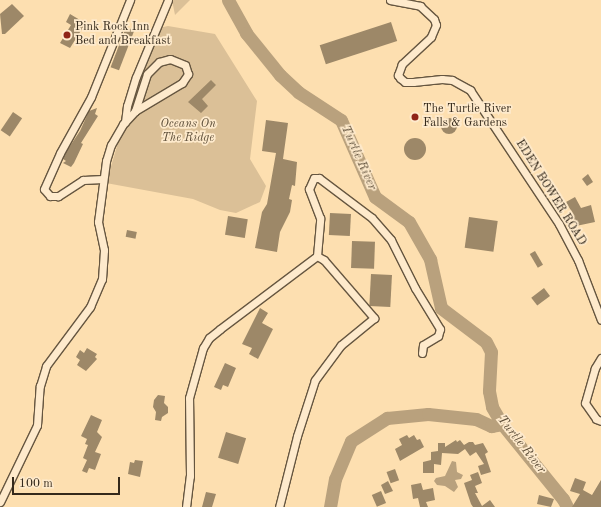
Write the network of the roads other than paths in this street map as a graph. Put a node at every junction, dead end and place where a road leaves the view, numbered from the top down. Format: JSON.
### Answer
{"nodes":[{"id":1,"x":130,"y":0,"type":"edge"},
{"id":2,"x":168,"y":0,"type":"edge"},
{"id":3,"x":390,"y":0,"type":"edge"},
{"id":4,"x":136,"y":111,"type":"junction"},
{"id":5,"x":126,"y":122,"type":"junction"},
{"id":6,"x":103,"y":179,"type":"junction"},
{"id":7,"x":317,"y":256,"type":"junction"},
{"id":8,"x":601,"y":320,"type":"edge"},
{"id":9,"x":422,"y":353,"type":"dead end"},
{"id":10,"x":601,"y":358,"type":"edge"},
{"id":11,"x":601,"y":421,"type":"edge"},
{"id":12,"x":0,"y":502,"type":"edge"},
{"id":13,"x":186,"y":507,"type":"edge"},
{"id":14,"x":279,"y":507,"type":"edge"}],
"edges":[{"from":1,"to":6,"type":"street"},
{"from":2,"to":5,"type":"street"},
{"from":3,"to":8,"type":"street","name":"EDEN BOWER ROAD"},
{"from":4,"to":4,"type":"street"},
{"from":4,"to":5,"type":"street"},
{"from":5,"to":6,"type":"street"},
{"from":6,"to":12,"type":"street"},
{"from":7,"to":9,"type":"street"},
{"from":7,"to":13,"type":"street"},
{"from":7,"to":14,"type":"street"},
{"from":10,"to":11,"type":"street"}]}
